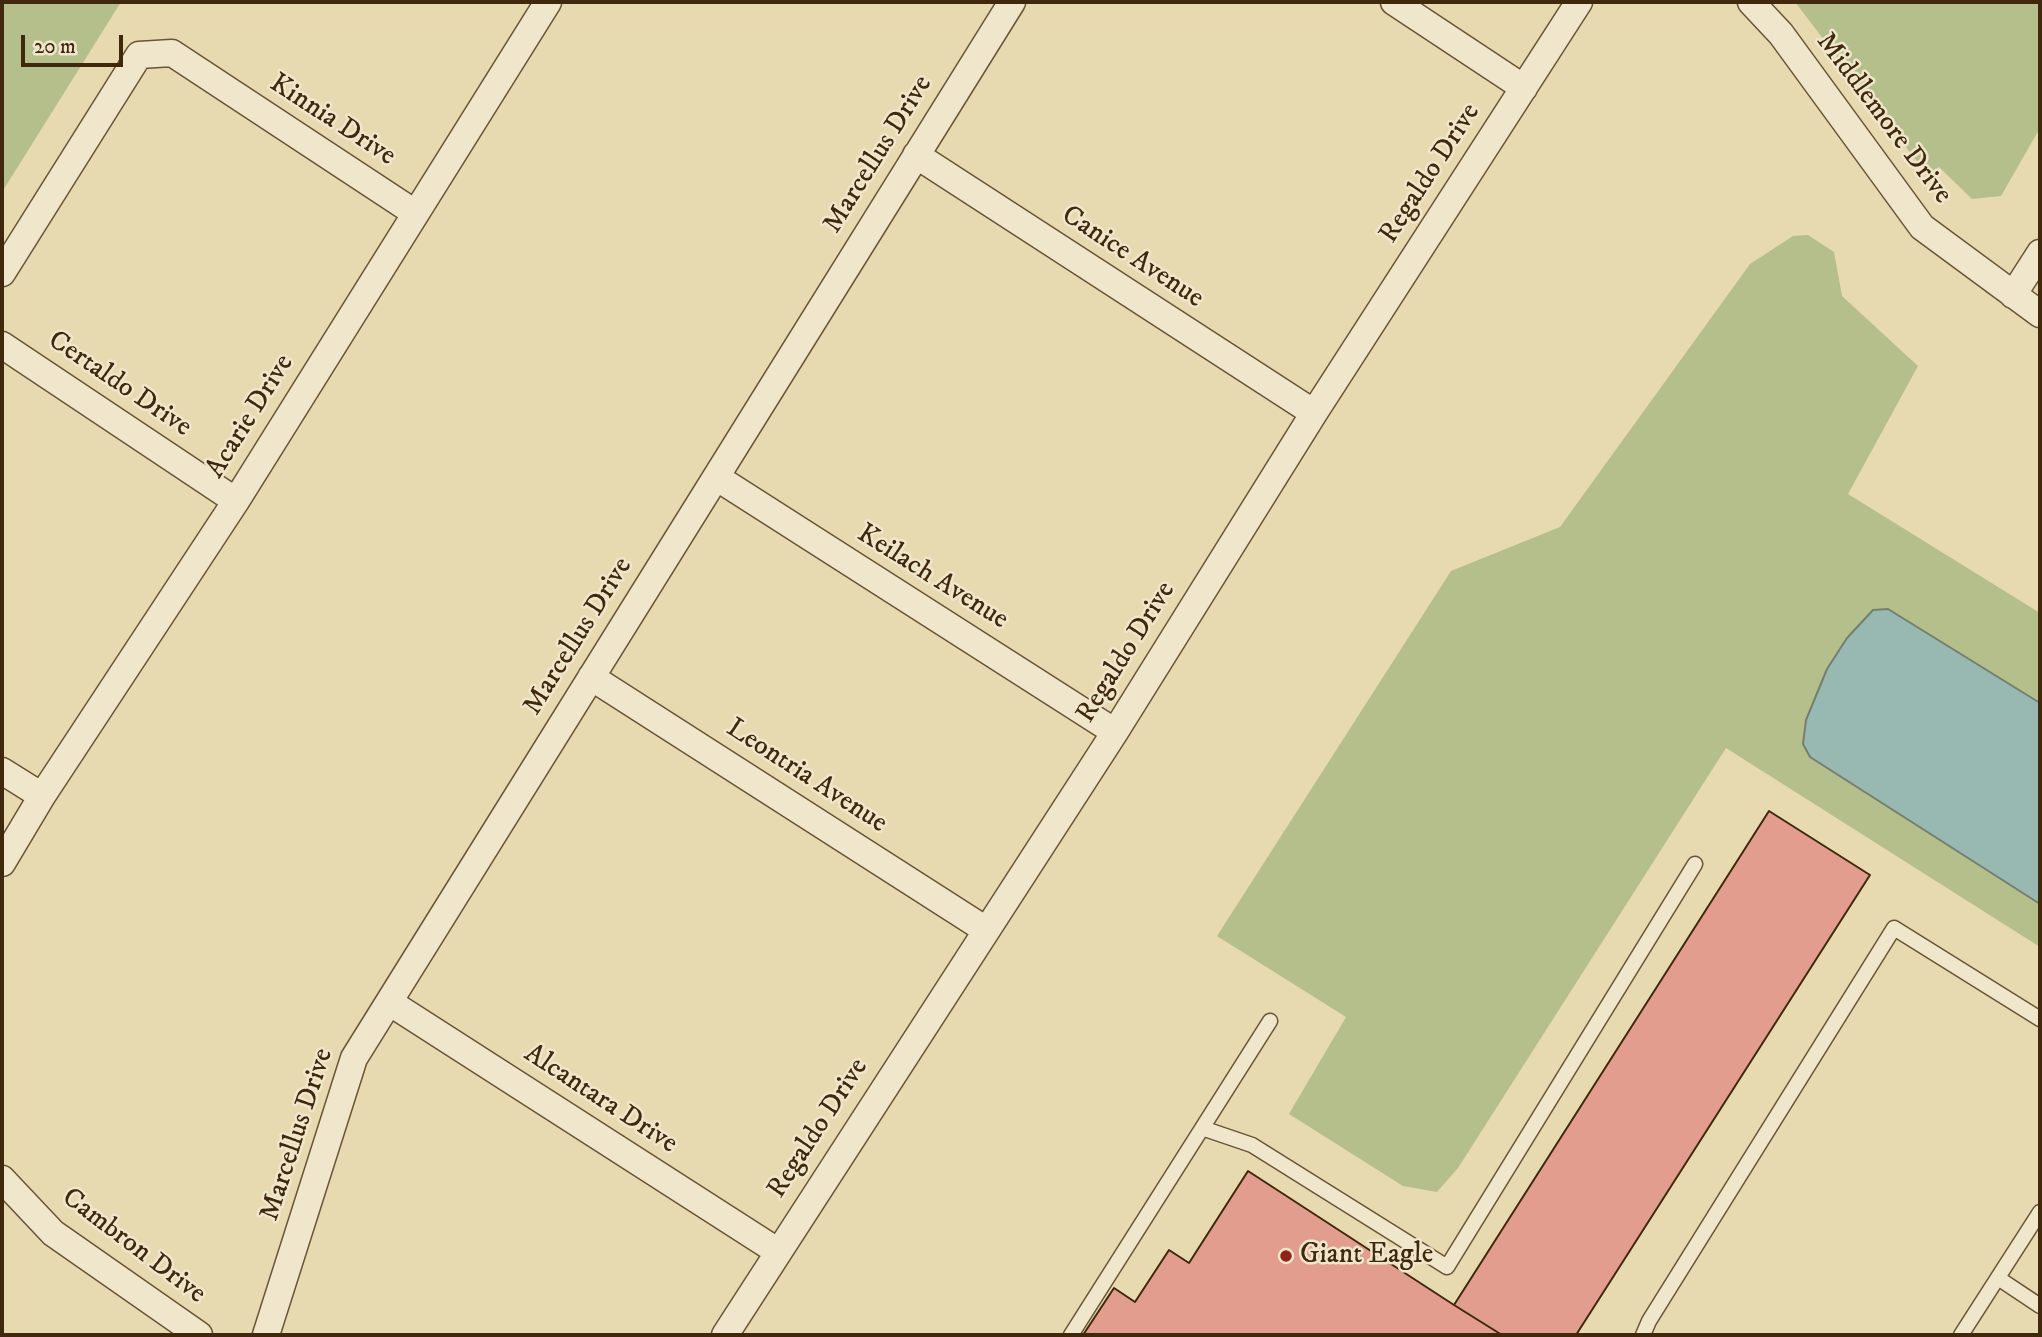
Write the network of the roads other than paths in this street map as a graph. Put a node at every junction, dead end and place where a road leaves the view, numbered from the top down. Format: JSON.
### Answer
{"nodes":[{"id":1,"x":548,"y":2,"type":"edge"},
{"id":2,"x":1012,"y":2,"type":"edge"},
{"id":3,"x":1394,"y":2,"type":"edge"},
{"id":4,"x":1579,"y":2,"type":"edge"},
{"id":5,"x":1751,"y":2,"type":"edge"},
{"id":6,"x":1524,"y":88,"type":"junction"},
{"id":7,"x":916,"y":155,"type":"junction"},
{"id":8,"x":415,"y":213,"type":"junction"},
{"id":9,"x":2040,"y":253,"type":"edge"},
{"id":10,"x":2,"y":273,"type":"edge"},
{"id":11,"x":2013,"y":295,"type":"junction"},
{"id":12,"x":2040,"y":314,"type":"edge"},
{"id":13,"x":2,"y":345,"type":"edge"},
{"id":14,"x":1314,"y":413,"type":"junction"},
{"id":15,"x":716,"y":477,"type":"junction"},
{"id":16,"x":236,"y":501,"type":"junction"},
{"id":17,"x":591,"y":677,"type":"junction"},
{"id":18,"x":1115,"y":732,"type":"junction"},
{"id":19,"x":2,"y":771,"type":"edge"},
{"id":20,"x":42,"y":796,"type":"junction"},
{"id":21,"x":2,"y":863,"type":"edge"},
{"id":22,"x":1695,"y":864,"type":"dead end"},
{"id":23,"x":986,"y":930,"type":"junction"},
{"id":24,"x":389,"y":1002,"type":"junction"},
{"id":25,"x":2040,"y":1019,"type":"edge"},
{"id":26,"x":1270,"y":1021,"type":"dead end"},
{"id":27,"x":1202,"y":1128,"type":"junction"},
{"id":28,"x":2,"y":1179,"type":"edge"},
{"id":29,"x":2040,"y":1212,"type":"edge"},
{"id":30,"x":777,"y":1251,"type":"junction"},
{"id":31,"x":1998,"y":1278,"type":"junction"},
{"id":32,"x":2040,"y":1306,"type":"edge"},
{"id":33,"x":199,"y":1335,"type":"edge"},
{"id":34,"x":267,"y":1335,"type":"edge"},
{"id":35,"x":724,"y":1335,"type":"edge"},
{"id":36,"x":1072,"y":1335,"type":"edge"},
{"id":37,"x":1643,"y":1335,"type":"edge"},
{"id":38,"x":1961,"y":1335,"type":"edge"}],
"edges":[{"from":1,"to":8,"type":"street","name":"Acarie Drive"},
{"from":2,"to":7,"type":"street","name":"Marcellus Drive"},
{"from":3,"to":6,"type":"street"},
{"from":4,"to":6,"type":"street","name":"Regaldo Drive"},
{"from":5,"to":11,"type":"street","name":"Middlemore Drive"},
{"from":6,"to":14,"type":"street","name":"Regaldo Drive"},
{"from":7,"to":14,"type":"street","name":"Canice Avenue"},
{"from":7,"to":15,"type":"street","name":"Marcellus Drive"},
{"from":8,"to":10,"type":"street","name":"Kinnia Drive"},
{"from":8,"to":16,"type":"street","name":"Acarie Drive"},
{"from":9,"to":11,"type":"street"},
{"from":11,"to":12,"type":"street","name":"Middlemore Drive"},
{"from":13,"to":16,"type":"street","name":"Certaldo Drive"},
{"from":14,"to":18,"type":"street","name":"Regaldo Drive"},
{"from":15,"to":17,"type":"street","name":"Marcellus Drive"},
{"from":15,"to":18,"type":"street","name":"Keilach Avenue"},
{"from":16,"to":20,"type":"street","name":"Acarie Drive"},
{"from":17,"to":23,"type":"street","name":"Leontria Avenue"},
{"from":17,"to":24,"type":"street","name":"Marcellus Drive"},
{"from":18,"to":23,"type":"street","name":"Regaldo Drive"},
{"from":19,"to":20,"type":"street"},
{"from":20,"to":21,"type":"street","name":"Acarie Drive"},
{"from":22,"to":27,"type":"lane"},
{"from":23,"to":30,"type":"street","name":"Regaldo Drive"},
{"from":24,"to":30,"type":"street","name":"Alcantara Drive"},
{"from":24,"to":34,"type":"street","name":"Marcellus Drive"},
{"from":25,"to":37,"type":"lane"},
{"from":26,"to":27,"type":"lane"},
{"from":27,"to":36,"type":"lane"},
{"from":28,"to":33,"type":"street","name":"Cambron Drive"},
{"from":29,"to":31,"type":"lane"},
{"from":30,"to":35,"type":"street","name":"Regaldo Drive"},
{"from":31,"to":32,"type":"lane"},
{"from":31,"to":38,"type":"lane"}]}
